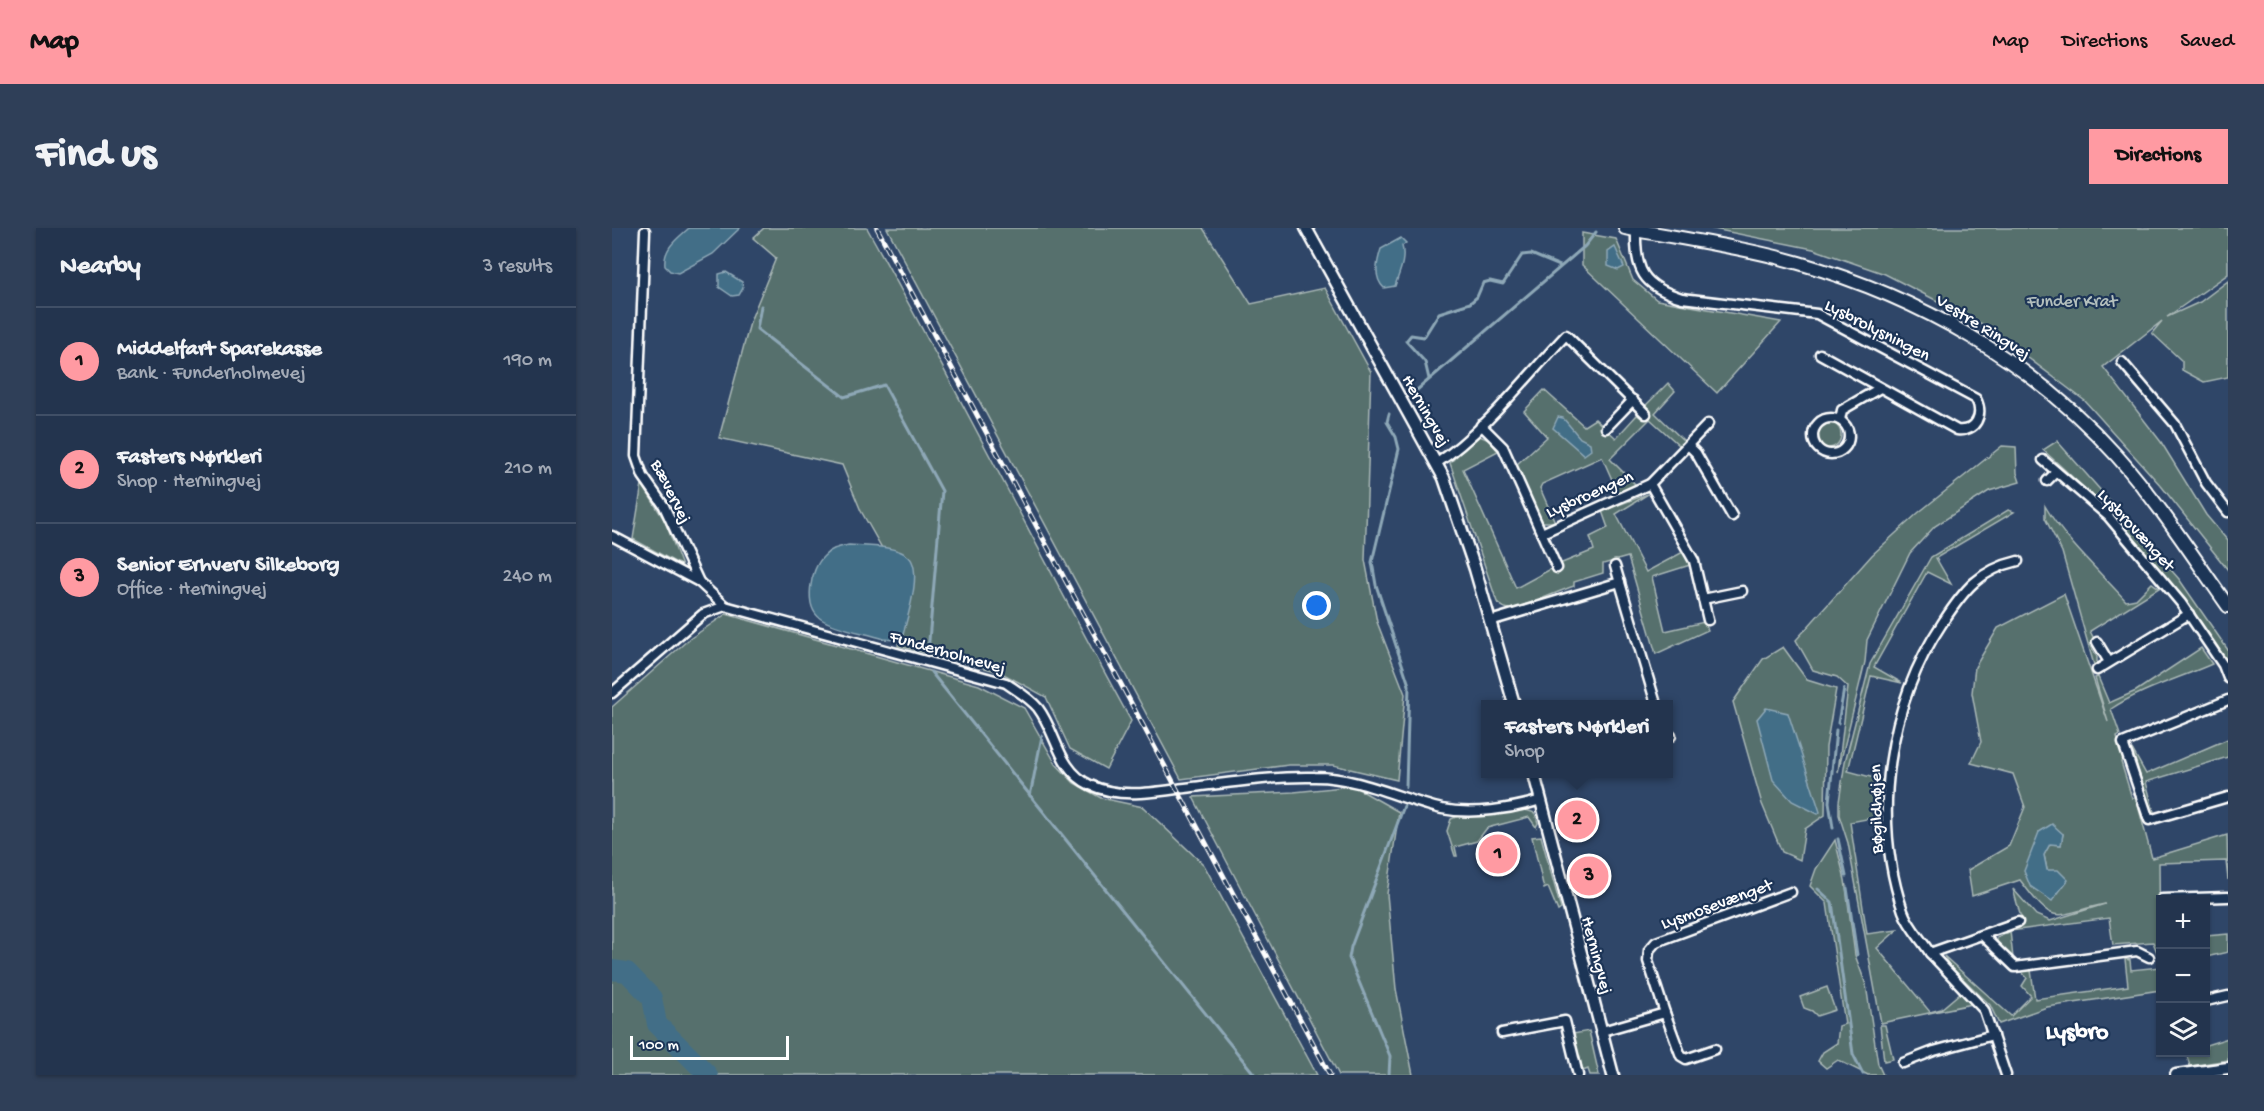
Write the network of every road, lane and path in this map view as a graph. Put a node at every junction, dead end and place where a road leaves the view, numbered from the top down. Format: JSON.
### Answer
{"nodes":[{"id":1,"x":1306,"y":228,"type":"edge"},
{"id":2,"x":1630,"y":229,"type":"edge"},
{"id":3,"x":645,"y":231,"type":"dead end"},
{"id":4,"x":1820,"y":354,"type":"dead end"},
{"id":5,"x":2122,"y":362,"type":"dead end"},
{"id":6,"x":1880,"y":388,"type":"junction"},
{"id":7,"x":1633,"y":400,"type":"junction"},
{"id":8,"x":1646,"y":414,"type":"dead end"},
{"id":9,"x":1840,"y":420,"type":"junction"},
{"id":10,"x":1708,"y":424,"type":"dead end"},
{"id":11,"x":1481,"y":425,"type":"junction"},
{"id":12,"x":1606,"y":428,"type":"dead end"},
{"id":13,"x":1688,"y":445,"type":"junction"},
{"id":14,"x":2043,"y":460,"type":"dead end"},
{"id":15,"x":1437,"y":463,"type":"junction"},
{"id":16,"x":2056,"y":472,"type":"junction"},
{"id":17,"x":2047,"y":481,"type":"dead end"},
{"id":18,"x":1650,"y":484,"type":"junction"},
{"id":19,"x":2228,"y":512,"type":"edge"},
{"id":20,"x":1732,"y":516,"type":"dead end"},
{"id":21,"x":1542,"y":533,"type":"junction"},
{"id":22,"x":612,"y":536,"type":"edge"},
{"id":23,"x":2018,"y":561,"type":"dead end"},
{"id":24,"x":1615,"y":566,"type":"dead end"},
{"id":25,"x":1557,"y":568,"type":"dead end"},
{"id":26,"x":699,"y":582,"type":"junction"},
{"id":27,"x":1620,"y":582,"type":"junction"},
{"id":28,"x":1742,"y":591,"type":"dead end"},
{"id":29,"x":1703,"y":600,"type":"junction"},
{"id":30,"x":725,"y":606,"type":"junction"},
{"id":31,"x":2228,"y":606,"type":"edge"},
{"id":32,"x":2189,"y":614,"type":"junction"},
{"id":33,"x":1708,"y":620,"type":"dead end"},
{"id":34,"x":1490,"y":621,"type":"junction"},
{"id":35,"x":2097,"y":642,"type":"dead end"},
{"id":36,"x":2109,"y":662,"type":"junction"},
{"id":37,"x":2097,"y":670,"type":"dead end"},
{"id":38,"x":2228,"y":678,"type":"edge"},
{"id":39,"x":612,"y":693,"type":"edge"},
{"id":40,"x":2228,"y":699,"type":"edge"},
{"id":41,"x":1513,"y":700,"type":"edge"},
{"id":42,"x":1655,"y":700,"type":"edge"},
{"id":43,"x":1535,"y":778,"type":"edge"},
{"id":44,"x":2228,"y":797,"type":"edge"},
{"id":45,"x":1541,"y":800,"type":"junction"},
{"id":46,"x":1791,"y":892,"type":"dead end"},
{"id":47,"x":2228,"y":897,"type":"edge"},
{"id":48,"x":2210,"y":898,"type":"edge"},
{"id":49,"x":2018,"y":922,"type":"dead end"},
{"id":50,"x":1983,"y":936,"type":"junction"},
{"id":51,"x":1930,"y":953,"type":"junction"},
{"id":52,"x":2149,"y":957,"type":"dead end"},
{"id":53,"x":2228,"y":996,"type":"edge"},
{"id":54,"x":2210,"y":1000,"type":"edge"},
{"id":55,"x":1665,"y":1013,"type":"junction"},
{"id":56,"x":1602,"y":1031,"type":"junction"},
{"id":57,"x":1502,"y":1033,"type":"dead end"},
{"id":58,"x":1993,"y":1035,"type":"junction"},
{"id":59,"x":1715,"y":1049,"type":"dead end"},
{"id":60,"x":1904,"y":1063,"type":"dead end"},
{"id":61,"x":2228,"y":1069,"type":"edge"},
{"id":62,"x":1578,"y":1075,"type":"edge"},
{"id":63,"x":1613,"y":1075,"type":"edge"},
{"id":64,"x":2006,"y":1075,"type":"edge"},
{"id":65,"x":2176,"y":1075,"type":"edge"}],
"edges":[{"from":1,"to":15,"type":"street","name":"Herningvej"},
{"from":2,"to":6,"type":"street","name":"Lysbrolysningen"},
{"from":2,"to":31,"type":"main road","name":"Vestre Ringvej"},
{"from":3,"to":26,"type":"street","name":"Bævervej"},
{"from":4,"to":6,"type":"street","name":"Lysbrolysningen"},
{"from":5,"to":19,"type":"street"},
{"from":6,"to":9,"type":"street"},
{"from":7,"to":8,"type":"street"},
{"from":7,"to":11,"type":"street"},
{"from":7,"to":12,"type":"street"},
{"from":9,"to":9,"type":"street"},
{"from":10,"to":13,"type":"street","name":"Lysbroengen"},
{"from":11,"to":15,"type":"street"},
{"from":11,"to":21,"type":"street","name":"Lysbroengen"},
{"from":13,"to":18,"type":"street","name":"Lysbroengen"},
{"from":13,"to":20,"type":"street"},
{"from":14,"to":16,"type":"street","name":"Lysbrovænget"},
{"from":15,"to":34,"type":"street","name":"Herningvej"},
{"from":16,"to":17,"type":"street"},
{"from":16,"to":32,"type":"street","name":"Lysbrovænget"},
{"from":18,"to":21,"type":"street","name":"Lysbroengen"},
{"from":18,"to":29,"type":"street","name":"Lysbroengen"},
{"from":21,"to":25,"type":"street","name":"Lysbroengen"},
{"from":22,"to":26,"type":"street"},
{"from":23,"to":51,"type":"street","name":"Bøgildhøjen"},
{"from":24,"to":27,"type":"street"},
{"from":26,"to":30,"type":"street","name":"Bævervej"},
{"from":27,"to":34,"type":"street"},
{"from":27,"to":42,"type":"street"},
{"from":28,"to":29,"type":"street"},
{"from":29,"to":33,"type":"street","name":"Lysbroengen"},
{"from":30,"to":39,"type":"street"},
{"from":30,"to":45,"type":"street","name":"Funderholmevej"},
{"from":32,"to":36,"type":"street"},
{"from":32,"to":38,"type":"street","name":"Lysbrovænget"},
{"from":34,"to":41,"type":"street","name":"Herningvej"},
{"from":35,"to":36,"type":"street"},
{"from":36,"to":37,"type":"street"},
{"from":40,"to":44,"type":"street"},
{"from":43,"to":45,"type":"street","name":"Herningvej"},
{"from":45,"to":56,"type":"street","name":"Herningvej"},
{"from":46,"to":55,"type":"street","name":"Lysmosevænget"},
{"from":47,"to":48,"type":"street"},
{"from":49,"to":50,"type":"street"},
{"from":50,"to":51,"type":"street"},
{"from":50,"to":52,"type":"street"},
{"from":51,"to":58,"type":"street","name":"Bøgildhøjen"},
{"from":53,"to":54,"type":"street"},
{"from":55,"to":56,"type":"street"},
{"from":55,"to":59,"type":"street","name":"Lysmosevænget"},
{"from":56,"to":63,"type":"street","name":"Herningvej"},
{"from":57,"to":62,"type":"street"},
{"from":58,"to":60,"type":"street"},
{"from":58,"to":64,"type":"street","name":"Bøgildhøjen"},
{"from":61,"to":65,"type":"street"}]}
